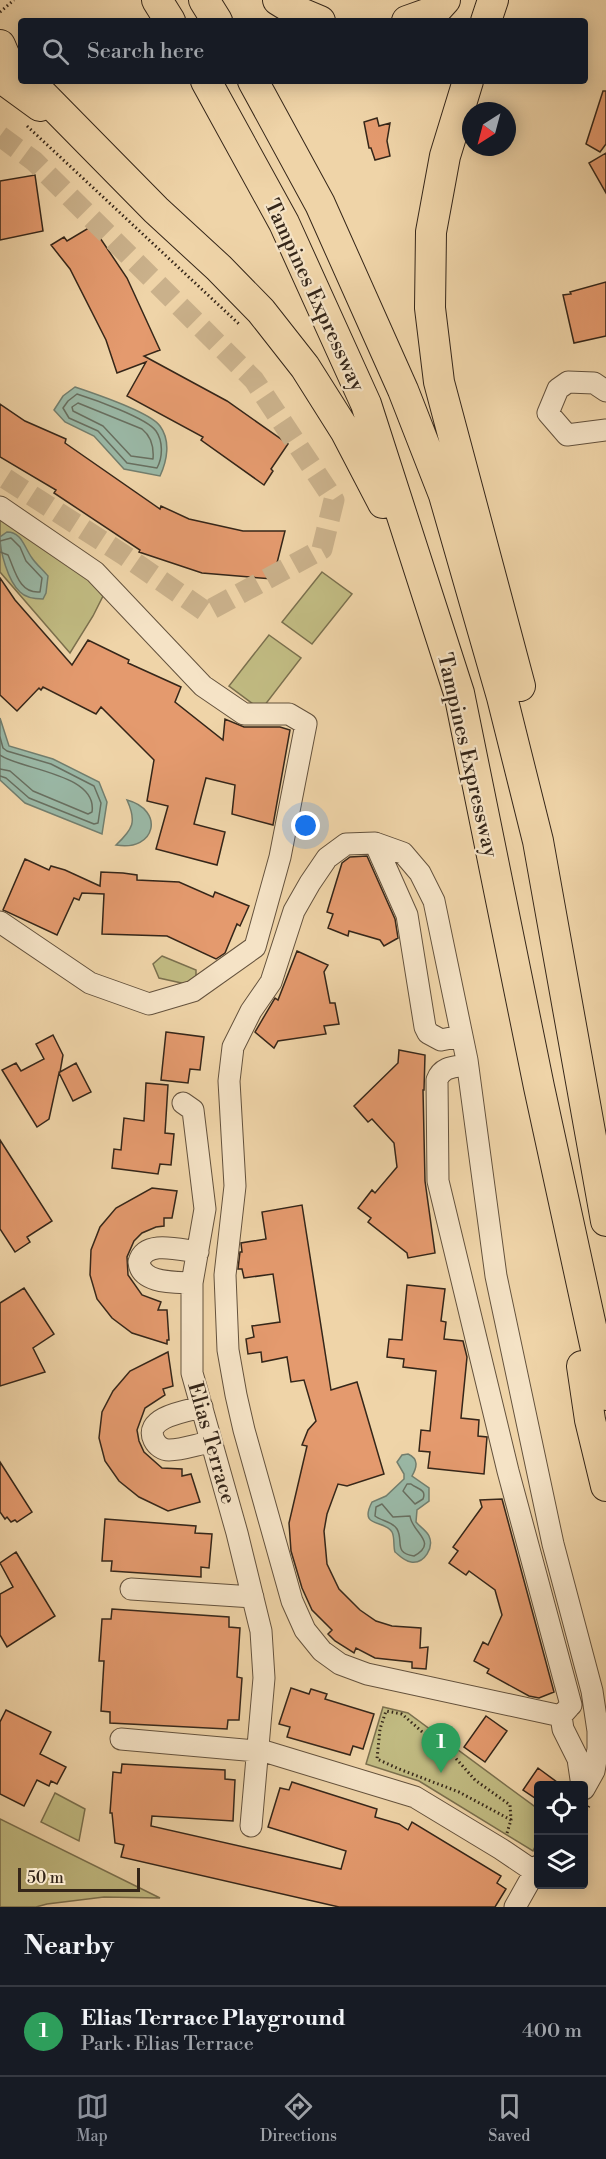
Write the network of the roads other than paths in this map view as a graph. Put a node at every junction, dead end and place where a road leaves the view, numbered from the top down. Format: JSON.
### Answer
{"nodes":[{"id":1,"x":157,"y":0,"type":"edge"},
{"id":2,"x":204,"y":0,"type":"edge"},
{"id":3,"x":278,"y":0,"type":"edge"},
{"id":4,"x":445,"y":0,"type":"edge"},
{"id":5,"x":493,"y":0,"type":"edge"},
{"id":6,"x":168,"y":18,"type":"edge"},
{"id":7,"x":215,"y":18,"type":"edge"},
{"id":8,"x":313,"y":18,"type":"edge"},
{"id":9,"x":415,"y":18,"type":"edge"},
{"id":10,"x":487,"y":18,"type":"edge"},
{"id":11,"x":0,"y":45,"type":"edge"},
{"id":12,"x":18,"y":70,"type":"edge"},
{"id":13,"x":0,"y":77,"type":"edge"},
{"id":14,"x":32,"y":84,"type":"edge"},
{"id":15,"x":208,"y":84,"type":"edge"},
{"id":16,"x":255,"y":84,"type":"edge"},
{"id":17,"x":467,"y":84,"type":"edge"},
{"id":18,"x":73,"y":126,"type":"junction"},
{"id":19,"x":606,"y":391,"type":"edge"},
{"id":20,"x":606,"y":430,"type":"edge"},
{"id":21,"x":0,"y":507,"type":"edge"},
{"id":22,"x":417,"y":561,"type":"junction"},
{"id":23,"x":537,"y":841,"type":"junction"},
{"id":24,"x":375,"y":843,"type":"junction"},
{"id":25,"x":0,"y":922,"type":"edge"},
{"id":26,"x":461,"y":1036,"type":"junction"},
{"id":27,"x":467,"y":1065,"type":"junction"},
{"id":28,"x":539,"y":1087,"type":"junction"},
{"id":29,"x":183,"y":1102,"type":"dead end"},
{"id":30,"x":606,"y":1221,"type":"edge"},
{"id":31,"x":198,"y":1252,"type":"junction"},
{"id":32,"x":192,"y":1283,"type":"junction"},
{"id":33,"x":606,"y":1395,"type":"edge"},
{"id":34,"x":202,"y":1407,"type":"junction"},
{"id":35,"x":211,"y":1442,"type":"junction"},
{"id":36,"x":606,"y":1486,"type":"edge"},
{"id":37,"x":132,"y":1589,"type":"dead end"},
{"id":38,"x":253,"y":1598,"type":"junction"},
{"id":39,"x":592,"y":1691,"type":"junction"},
{"id":40,"x":566,"y":1711,"type":"junction"},
{"id":41,"x":121,"y":1739,"type":"dead end"},
{"id":42,"x":258,"y":1751,"type":"junction"},
{"id":43,"x":582,"y":1781,"type":"edge"},
{"id":44,"x":587,"y":1781,"type":"edge"},
{"id":45,"x":251,"y":1826,"type":"dead end"},
{"id":46,"x":534,"y":1867,"type":"edge"},
{"id":47,"x":534,"y":1874,"type":"edge"},
{"id":48,"x":515,"y":1907,"type":"edge"}],
"edges":[{"from":1,"to":6,"type":"highway"},
{"from":2,"to":7,"type":"highway"},
{"from":3,"to":8,"type":"highway"},
{"from":4,"to":9,"type":"highway"},
{"from":5,"to":10,"type":"highway"},
{"from":11,"to":12,"type":"highway"},
{"from":13,"to":18,"type":"highway"},
{"from":14,"to":18,"type":"highway"},
{"from":15,"to":22,"type":"highway","name":"Tampines Expressway"},
{"from":16,"to":23,"type":"highway","name":"Tampines Expressway"},
{"from":17,"to":23,"type":"highway"},
{"from":18,"to":22,"type":"highway"},
{"from":19,"to":20,"type":"street"},
{"from":21,"to":25,"type":"street"},
{"from":22,"to":28,"type":"highway","name":"Tampines Expressway"},
{"from":23,"to":30,"type":"highway","name":"Tampines Expressway"},
{"from":24,"to":26,"type":"street"},
{"from":24,"to":26,"type":"street"},
{"from":24,"to":40,"type":"street"},
{"from":26,"to":27,"type":"street"},
{"from":27,"to":39,"type":"street"},
{"from":27,"to":40,"type":"street"},
{"from":28,"to":33,"type":"highway","name":"Tampines Expressway"},
{"from":28,"to":36,"type":"highway"},
{"from":29,"to":31,"type":"street","name":"Elias Terrace"},
{"from":31,"to":32,"type":"street","name":"Elias Terrace"},
{"from":31,"to":32,"type":"street"},
{"from":32,"to":34,"type":"street","name":"Elias Terrace"},
{"from":34,"to":35,"type":"street","name":"Elias Terrace"},
{"from":34,"to":35,"type":"street"},
{"from":35,"to":38,"type":"street","name":"Elias Terrace"},
{"from":37,"to":38,"type":"street"},
{"from":38,"to":42,"type":"street","name":"Elias Terrace"},
{"from":39,"to":40,"type":"street"},
{"from":39,"to":44,"type":"street"},
{"from":40,"to":43,"type":"street"},
{"from":41,"to":42,"type":"street"},
{"from":42,"to":45,"type":"street","name":"Elias Terrace"},
{"from":42,"to":46,"type":"street"},
{"from":47,"to":48,"type":"street"}]}
